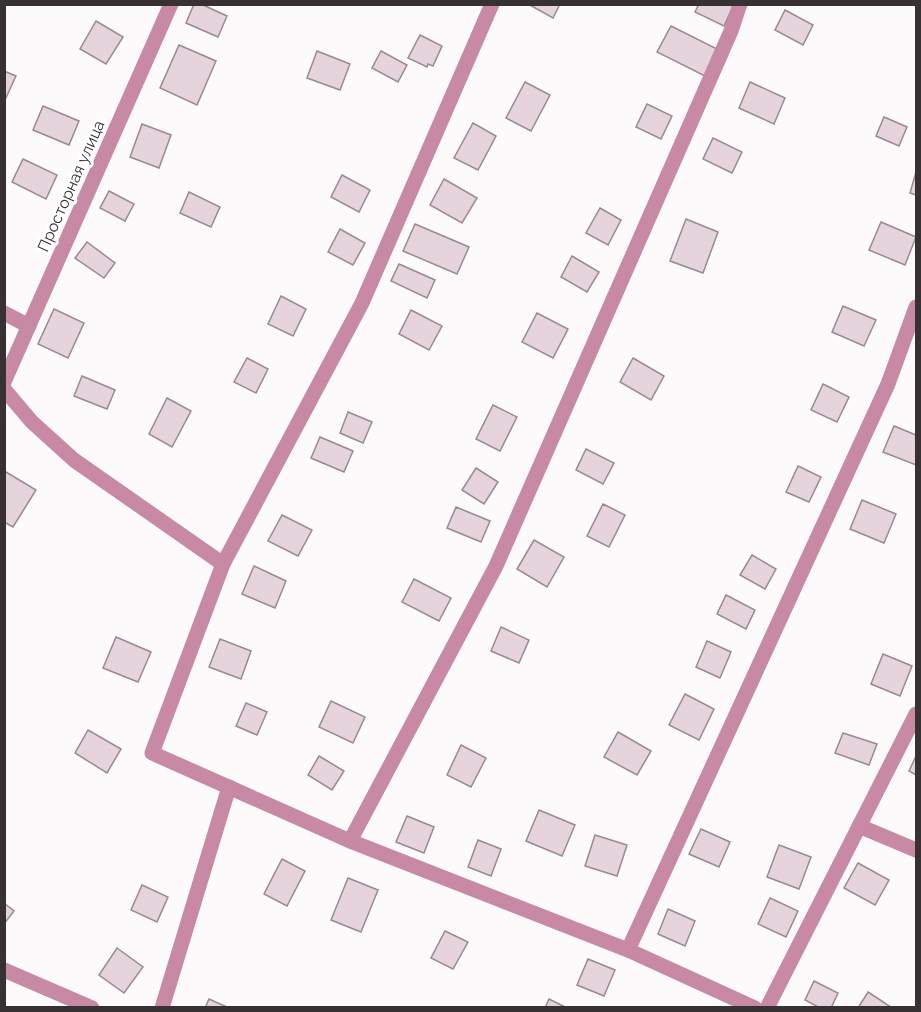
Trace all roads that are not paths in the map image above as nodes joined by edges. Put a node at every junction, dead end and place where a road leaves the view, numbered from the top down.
1 (171, 4) edge
2 (492, 4) edge
3 (740, 4) edge
4 (916, 308) edge
5 (4, 313) edge
6 (29, 326) junction
7 (4, 382) edge
8 (4, 389) edge
9 (223, 564) junction
10 (916, 714) edge
11 (229, 787) junction
12 (859, 826) junction
13 (350, 841) junction
14 (916, 850) edge
15 (628, 950) junction
16 (4, 970) edge
17 (92, 1008) edge
18 (162, 1008) edge
19 (755, 1008) edge
20 (766, 1008) edge

1 - 6 street, Просторная улица
2 - 9 street
3 - 13 street
4 - 15 street
5 - 6 street
6 - 7 street, Просторная улица
8 - 9 street
9 - 11 street
10 - 12 street
11 - 13 street
11 - 18 street
12 - 14 street
12 - 20 street
13 - 15 street
15 - 19 street
16 - 17 street

